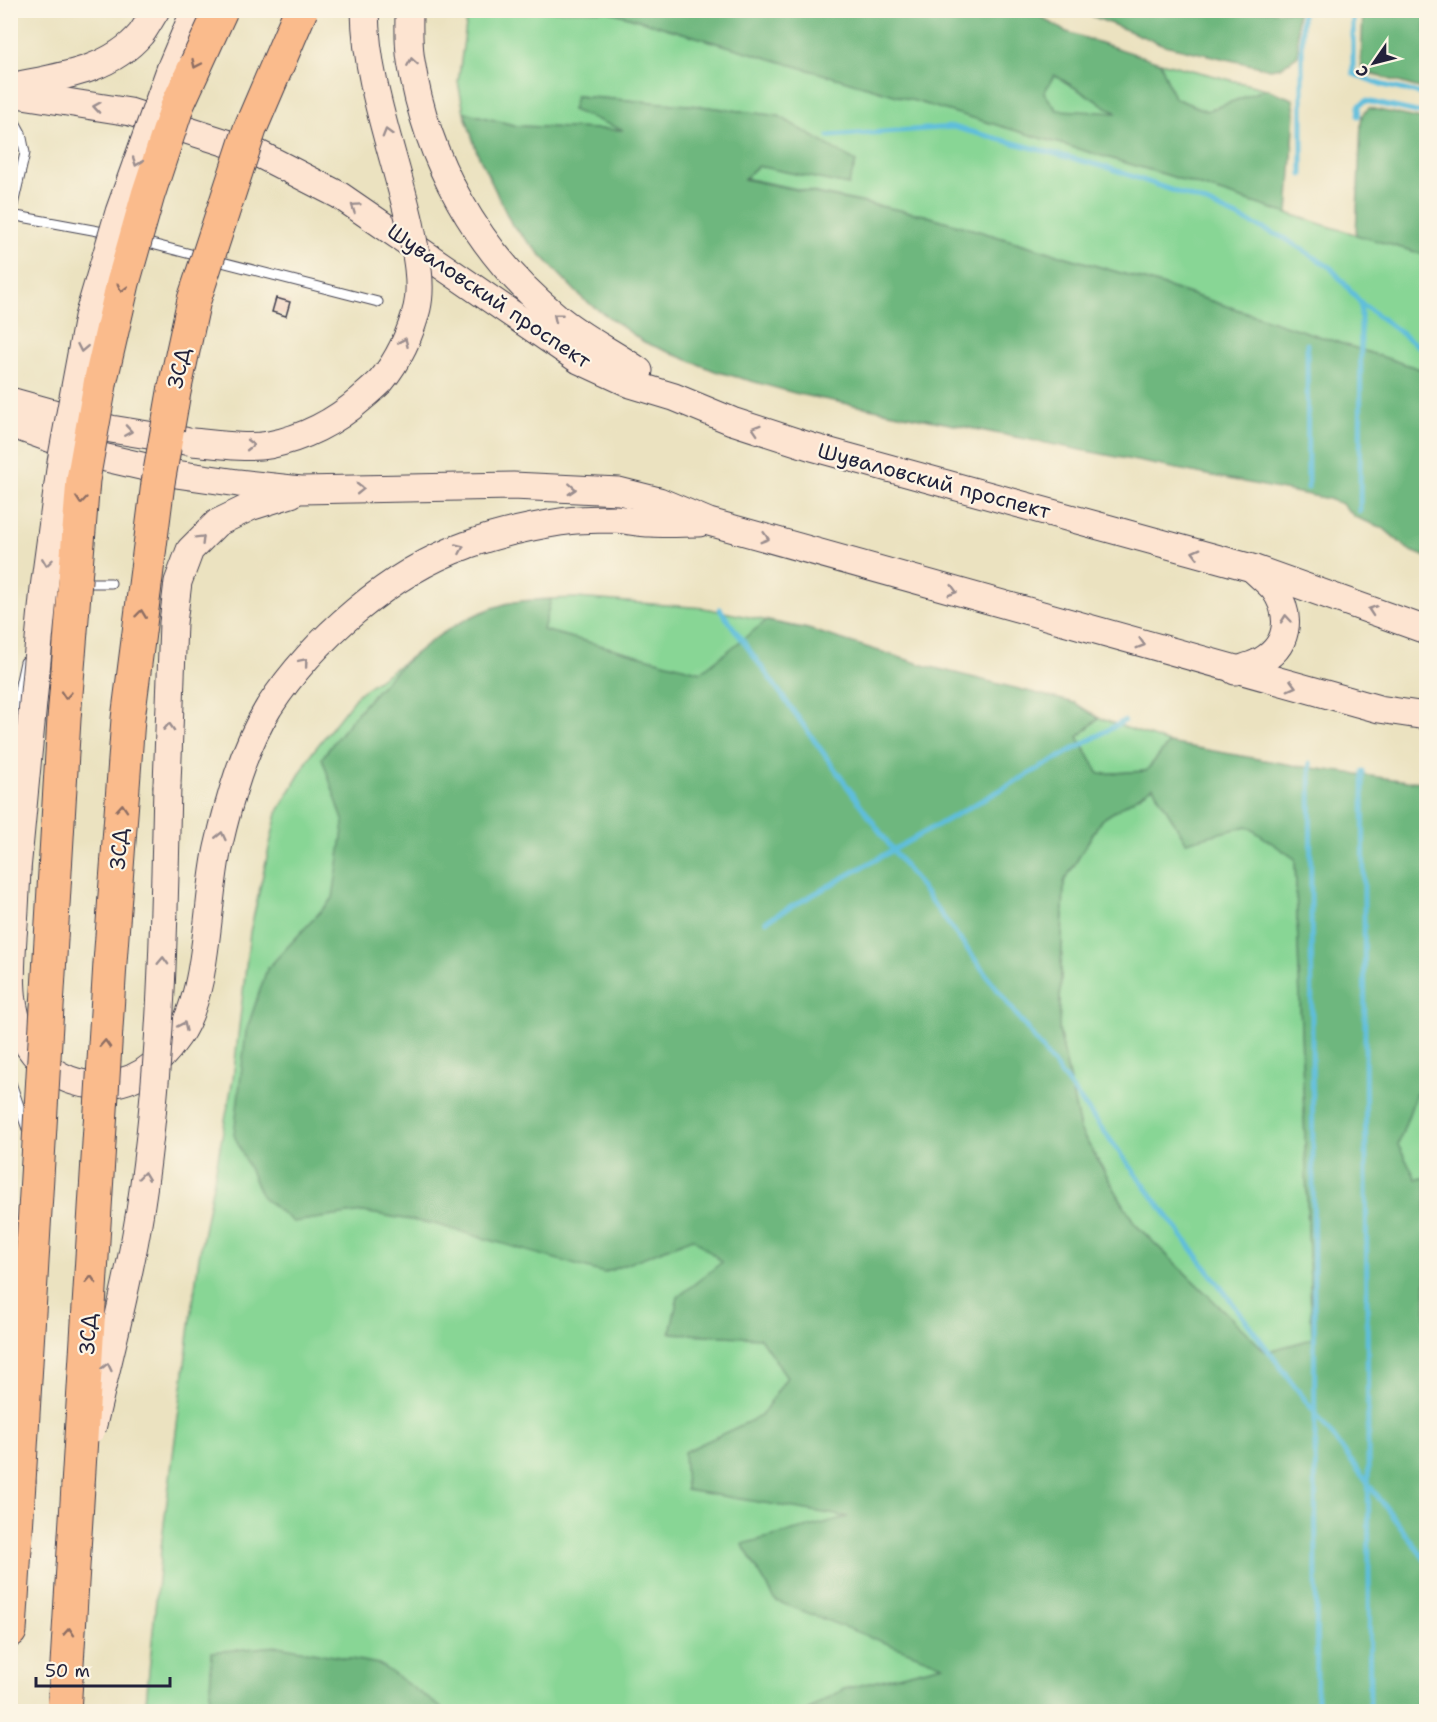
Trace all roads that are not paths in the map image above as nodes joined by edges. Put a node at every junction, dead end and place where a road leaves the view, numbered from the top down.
1 (156, 10) edge
2 (195, 10) edge
3 (221, 10) edge
4 (301, 10) edge
5 (365, 10) edge
6 (409, 10) edge
7 (10, 87) edge
8 (10, 93) edge
9 (10, 113) edge
10 (11, 216) edge
11 (378, 302) dead end
12 (674, 397) junction
13 (10, 401) edge
14 (10, 422) edge
15 (301, 490) junction
16 (709, 522) junction
17 (1252, 568) junction
18 (111, 583) dead end
19 (68, 595) dead end
20 (52, 610) dead end
21 (1426, 630) edge
22 (1235, 671) junction
23 (1426, 716) edge
24 (10, 758) edge
25 (10, 1080) edge
26 (28, 1132) dead end
27 (10, 1407) edge
28 (19, 1482) junction
29 (78, 1486) junction
30 (10, 1631) edge
31 (64, 1712) edge

1 - 7 main road
2 -> 16 main road, bridge
3 -> 28 highway, bridge
29 -> 4 highway, ЗСД, bridge
13 -> 5 main road, bridge
12 -> 6 main road
12 -> 8 main road, Шуваловский проспект
9 - 10 lane
10 - 11 lane
17 -> 12 main road, Шуваловский проспект
14 - 15 main road
15 -> 16 main road
29 -> 15 main road, bridge
16 -> 22 main road
21 -> 17 main road, Шуваловский проспект
22 -> 17 main road, Шуваловский проспект
18 - 19 lane
20 - 24 lane
22 -> 23 main road
25 - 26 lane
27 - 28 main road, bridge
28 - 30 highway
31 -> 29 highway, ЗСД

